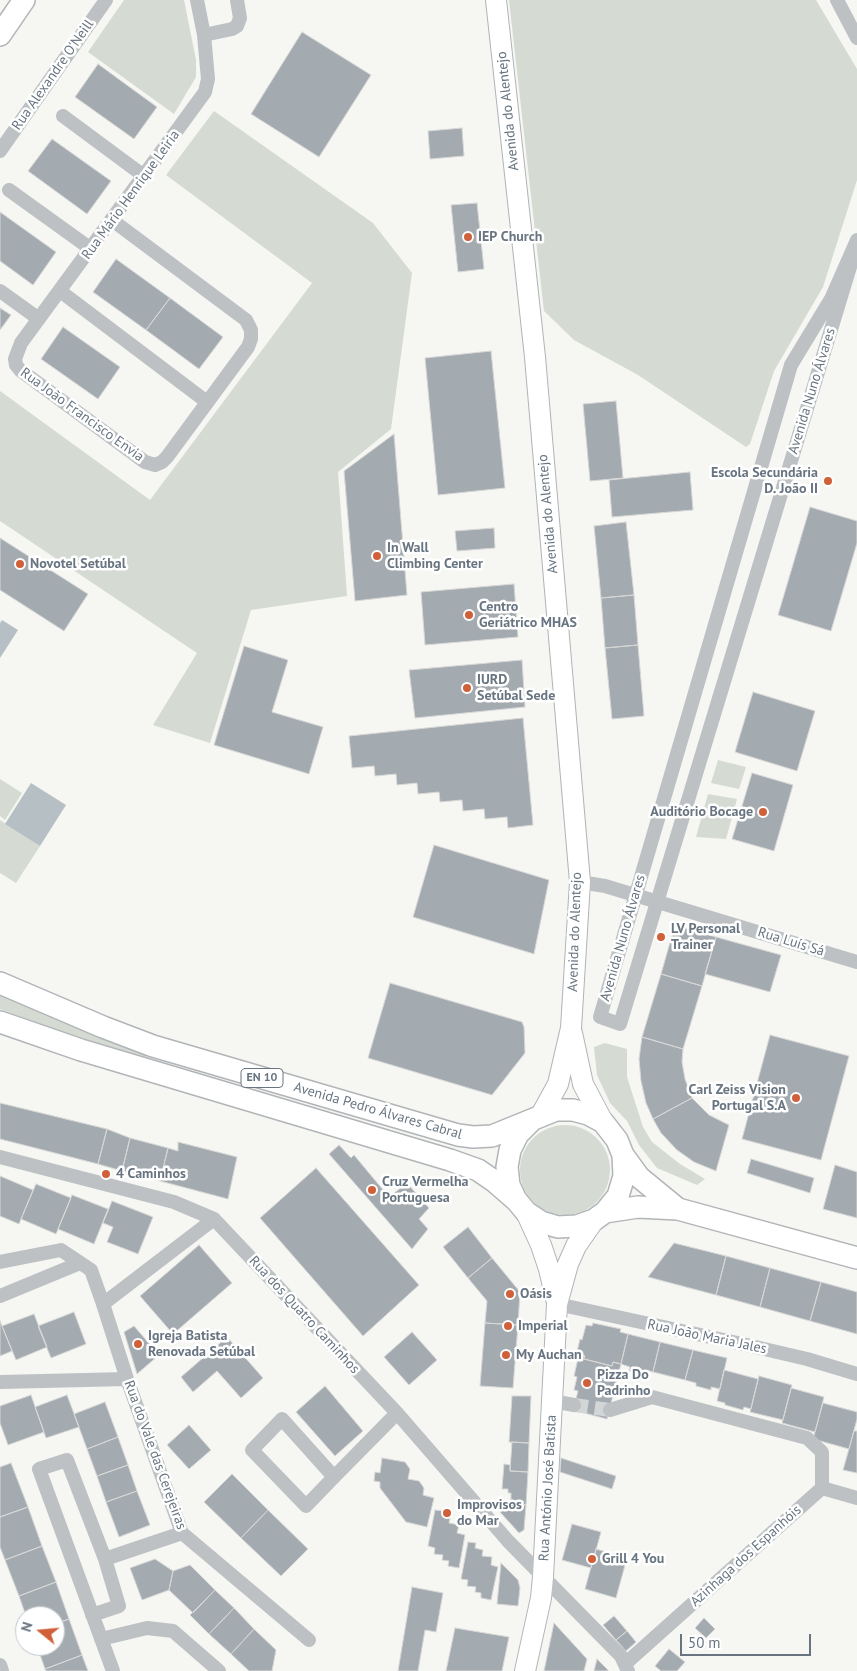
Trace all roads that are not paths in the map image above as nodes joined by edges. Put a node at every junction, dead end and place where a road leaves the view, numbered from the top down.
1 (24, 0) edge
2 (106, 0) edge
3 (197, 0) edge
4 (237, 0) edge
5 (496, 0) edge
6 (836, 0) edge
7 (0, 35) edge
8 (204, 35) junction
9 (857, 38) edge
10 (63, 116) dead end
11 (0, 151) edge
12 (144, 176) junction
13 (9, 190) dead end
14 (112, 220) junction
15 (857, 242) edge
16 (91, 249) junction
17 (0, 291) edge
18 (60, 291) junction
19 (39, 319) junction
20 (21, 343) joint
21 (791, 365) junction
22 (817, 377) junction
23 (207, 402) junction
24 (580, 882) junction
25 (636, 896) junction
26 (657, 902) junction
27 (857, 962) edge
28 (0, 983) edge
29 (0, 1022) edge
30 (571, 1028) junction
31 (535, 1118) junction
32 (603, 1122) junction
33 (623, 1155) junction
34 (0, 1157) edge
35 (521, 1206) junction
36 (678, 1209) junction
37 (599, 1216) junction
38 (214, 1219) junction
39 (857, 1258) edge
40 (0, 1262) edge
41 (80, 1263) junction
42 (0, 1296) edge
43 (103, 1304) junction
44 (556, 1304) junction
45 (857, 1374) edge
46 (127, 1379) junction
47 (0, 1382) edge
48 (552, 1401) junction
49 (574, 1405) tunnel mouth
50 (610, 1410) tunnel mouth
51 (397, 1413) junction
52 (334, 1477) junction
53 (822, 1488) junction
54 (857, 1498) edge
55 (182, 1533) junction
56 (105, 1559) junction
57 (543, 1577) junction
58 (92, 1616) junction
59 (101, 1639) junction
60 (309, 1640) dead end
61 (0, 1665) edge
62 (626, 1667) edge
63 (2, 1671) edge
64 (113, 1671) edge
65 (219, 1671) edge
66 (525, 1671) edge

1 - 7 main road
2 - 11 street, Rua Alexandre O'Neill
3 - 8 street, Rua Mário Henrique Leiria
4 - 8 street
5 - 24 main road, Avenida do Alentejo
6 - 9 street
8 - 12 street, Rua Mário Henrique Leiria
10 - 12 street
12 - 14 street, Rua Mário Henrique Leiria
13 - 16 street
14 - 16 street, Rua Mário Henrique Leiria
14 - 23 street, Rua João Francisco Envia
15 - 21 street, Avenida Nuno Álvares
15 - 22 street, Avenida Nuno Álvares
16 - 18 street, Rua Mário Henrique Leiria
17 - 19 street
18 - 19 street, Rua Mário Henrique Leiria
18 - 23 street
19 - 20 street, Rua Mário Henrique Leiria
20 - 23 street, Rua João Francisco Envia
21 - 22 street
21 - 25 street, Avenida Nuno Álvares
22 - 26 street, Avenida Nuno Álvares
24 - 25 street, Rua Luís Sá
24 - 30 main road, Avenida do Alentejo
25 - 26 street, Rua Luís Sá
25 - 26 street, Avenida Nuno Álvares
26 - 27 street, Rua Luís Sá
28 - 31 main road, Avenida Pedro Álvares Cabral / EN 10
29 - 35 main road, Avenida Pedro Álvares Cabral / EN 10
30 - 31 main road, Avenida do Alentejo
30 - 32 main road, Avenida do Alentejo
31 - 32 main road, Avenida Pedro Álvares Cabral
31 - 35 main road
32 - 33 main road, Avenida Pedro Álvares Cabral
33 - 36 main road, Avenida Pedro Álvares Cabral
33 - 37 main road, Avenida Pedro Álvares Cabral
34 - 38 street, Rua dos Quatro Caminhos
35 - 37 main road, Avenida Pedro Álvares Cabral
35 - 44 main road, Rua António José Batista
36 - 37 main road, Avenida Pedro Álvares Cabral
36 - 39 main road, Avenida Pedro Álvares Cabral
37 - 44 main road, Rua António José Batista
38 - 43 street
38 - 51 street, Rua dos Quatro Caminhos
40 - 41 street, Rua do Vale das Cerejeiras
41 - 42 street
41 - 43 street, Rua do Vale das Cerejeiras
43 - 46 street, Rua do Vale das Cerejeiras
44 - 45 street, Rua João Maria Jales
44 - 48 main road, Rua António José Batista
46 - 47 street
46 - 55 street, Rua do Vale das Cerejeiras
48 - 49 street
48 - 57 main road, Rua António José Batista
50 - 53 street
51 - 52 street
51 - 57 street, Rua dos Quatro Caminhos
52 - 52 street
53 - 54 street
53 - 62 street, Azinhaga dos Espanhóis
55 - 56 street
55 - 60 street, Rua do Vale das Cerejeiras
56 - 58 street
56 - 58 street
57 - 62 street, Rua dos Quatro Caminhos
57 - 66 main road, Rua António José Batista
58 - 59 street
59 - 64 street
59 - 65 street
61 - 63 street

